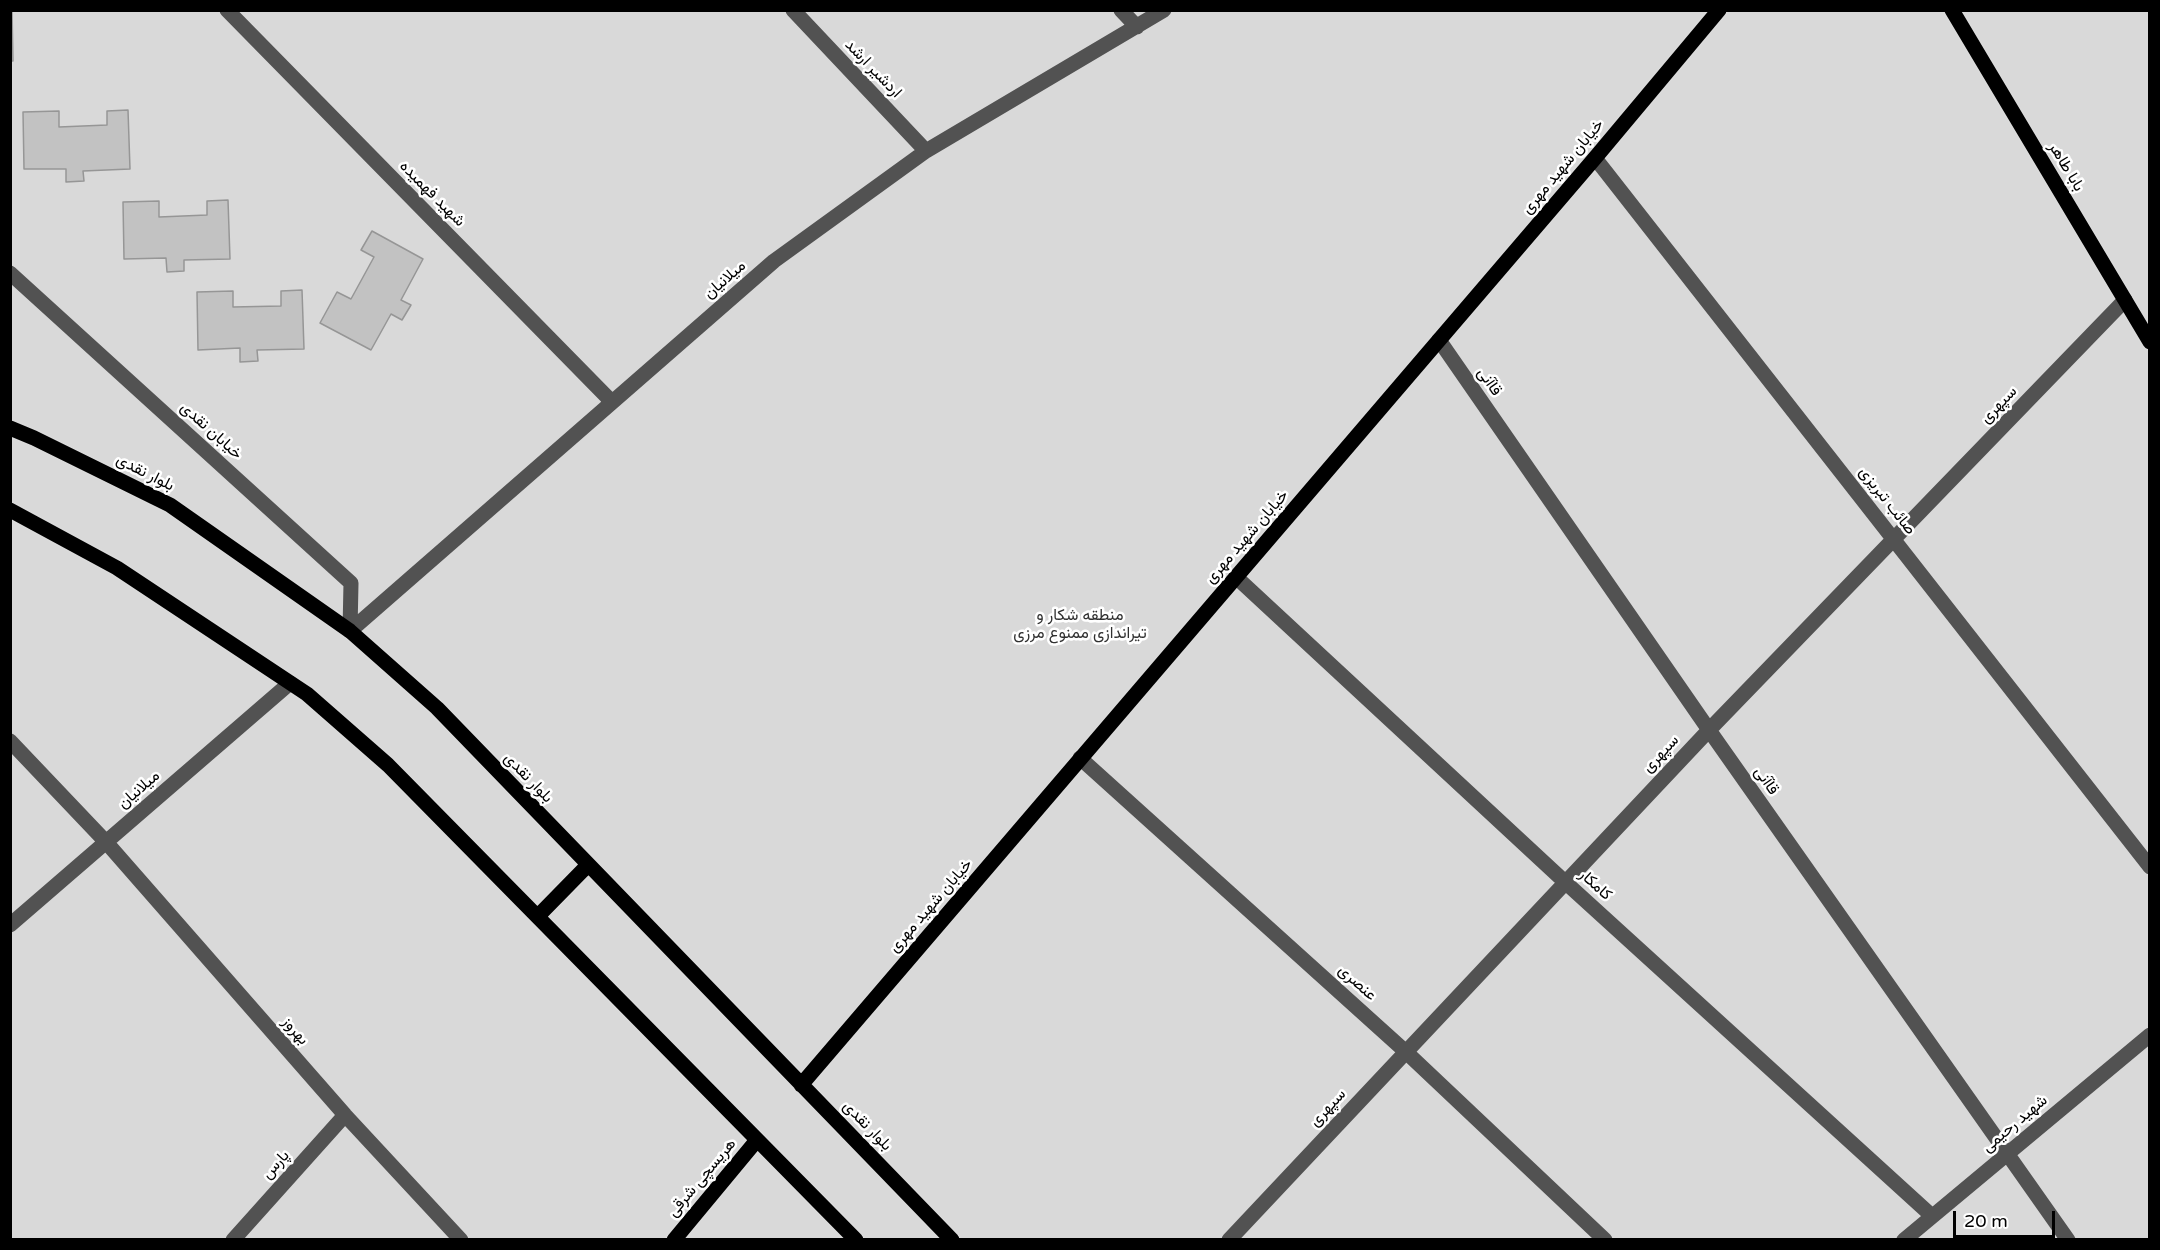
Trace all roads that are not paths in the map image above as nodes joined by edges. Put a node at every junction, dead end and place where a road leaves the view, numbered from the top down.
1 (227, 10) edge
2 (793, 10) edge
3 (1121, 10) edge
4 (1164, 10) edge
5 (1719, 10) edge
6 (1952, 10) edge
7 (1137, 27) junction
8 (927, 152) junction
9 (1595, 158) junction
10 (10, 273) edge
11 (2126, 300) junction
12 (1438, 340) junction
13 (2150, 342) edge
14 (612, 402) junction
15 (10, 428) edge
16 (10, 510) edge
17 (1893, 539) junction
18 (1236, 577) junction
19 (350, 631) junction
20 (290, 683) junction
21 (1708, 730) junction
22 (10, 741) edge
23 (1080, 758) junction
24 (106, 842) junction
25 (588, 865) junction
26 (2150, 867) edge
27 (1565, 882) junction
28 (538, 915) junction
29 (10, 925) edge
30 (2150, 1035) edge
31 (1406, 1052) junction
32 (801, 1085) junction
33 (345, 1115) junction
34 (757, 1140) junction
35 (2007, 1155) junction
36 (1932, 1216) junction
37 (233, 1239) edge
38 (461, 1239) edge
39 (674, 1239) edge
40 (856, 1239) edge
41 (952, 1239) edge
42 (1229, 1239) edge
43 (1605, 1239) edge
44 (1904, 1239) edge
45 (2068, 1239) edge

1 - 14 street, شهید فهمیده
2 - 8 street, اردشیر ارشد
3 - 7 street
4 - 7 street, میلانیان
5 - 9 main road, خیابان شهید مهری
6 - 11 main road, بابا طاهر
7 - 8 street, میلانیان
8 - 14 street, میلانیان
9 - 12 main road, خیابان شهید مهری
9 - 17 street, صائب تبریزی
10 - 19 street, خیابان نقدی
11 - 13 main road, بابا طاهر
11 - 17 street, سپهری
12 - 18 main road, خیابان شهید مهری
12 - 21 street, قاآنی
14 - 19 street, میلانیان
15 - 19 main road, بلوار نقدی
16 - 20 main road
17 - 21 street, سپهری
17 - 26 street, صائب تبریزی
18 - 23 main road, خیابان شهید مهری
18 - 27 street, کامکار
19 - 25 main road, بلوار نقدی
20 - 24 street, میلانیان
20 - 28 main road
21 - 27 street, سپهری
21 - 35 street, قاآنی
22 - 24 street, بهروز
23 - 31 street, عنصری
23 - 32 main road, خیابان شهید مهری
24 - 29 street, میلانیان
24 - 33 street, بهروز
25 - 28 main road
25 - 32 main road, بلوار نقدی
27 - 31 street, سپهری
27 - 36 street, کامکار
28 - 34 main road
30 - 35 street, شهید رحیمی
31 - 42 street, سپهری
31 - 43 street, عنصری
32 - 41 main road, بلوار نقدی
33 - 37 street, پارس
33 - 38 street, بهروز
34 - 39 main road, هریسچی شرقی
34 - 40 main road
35 - 36 street, شهید رحیمی
35 - 45 street, قاآنی
36 - 44 street, شهید رحیمی

